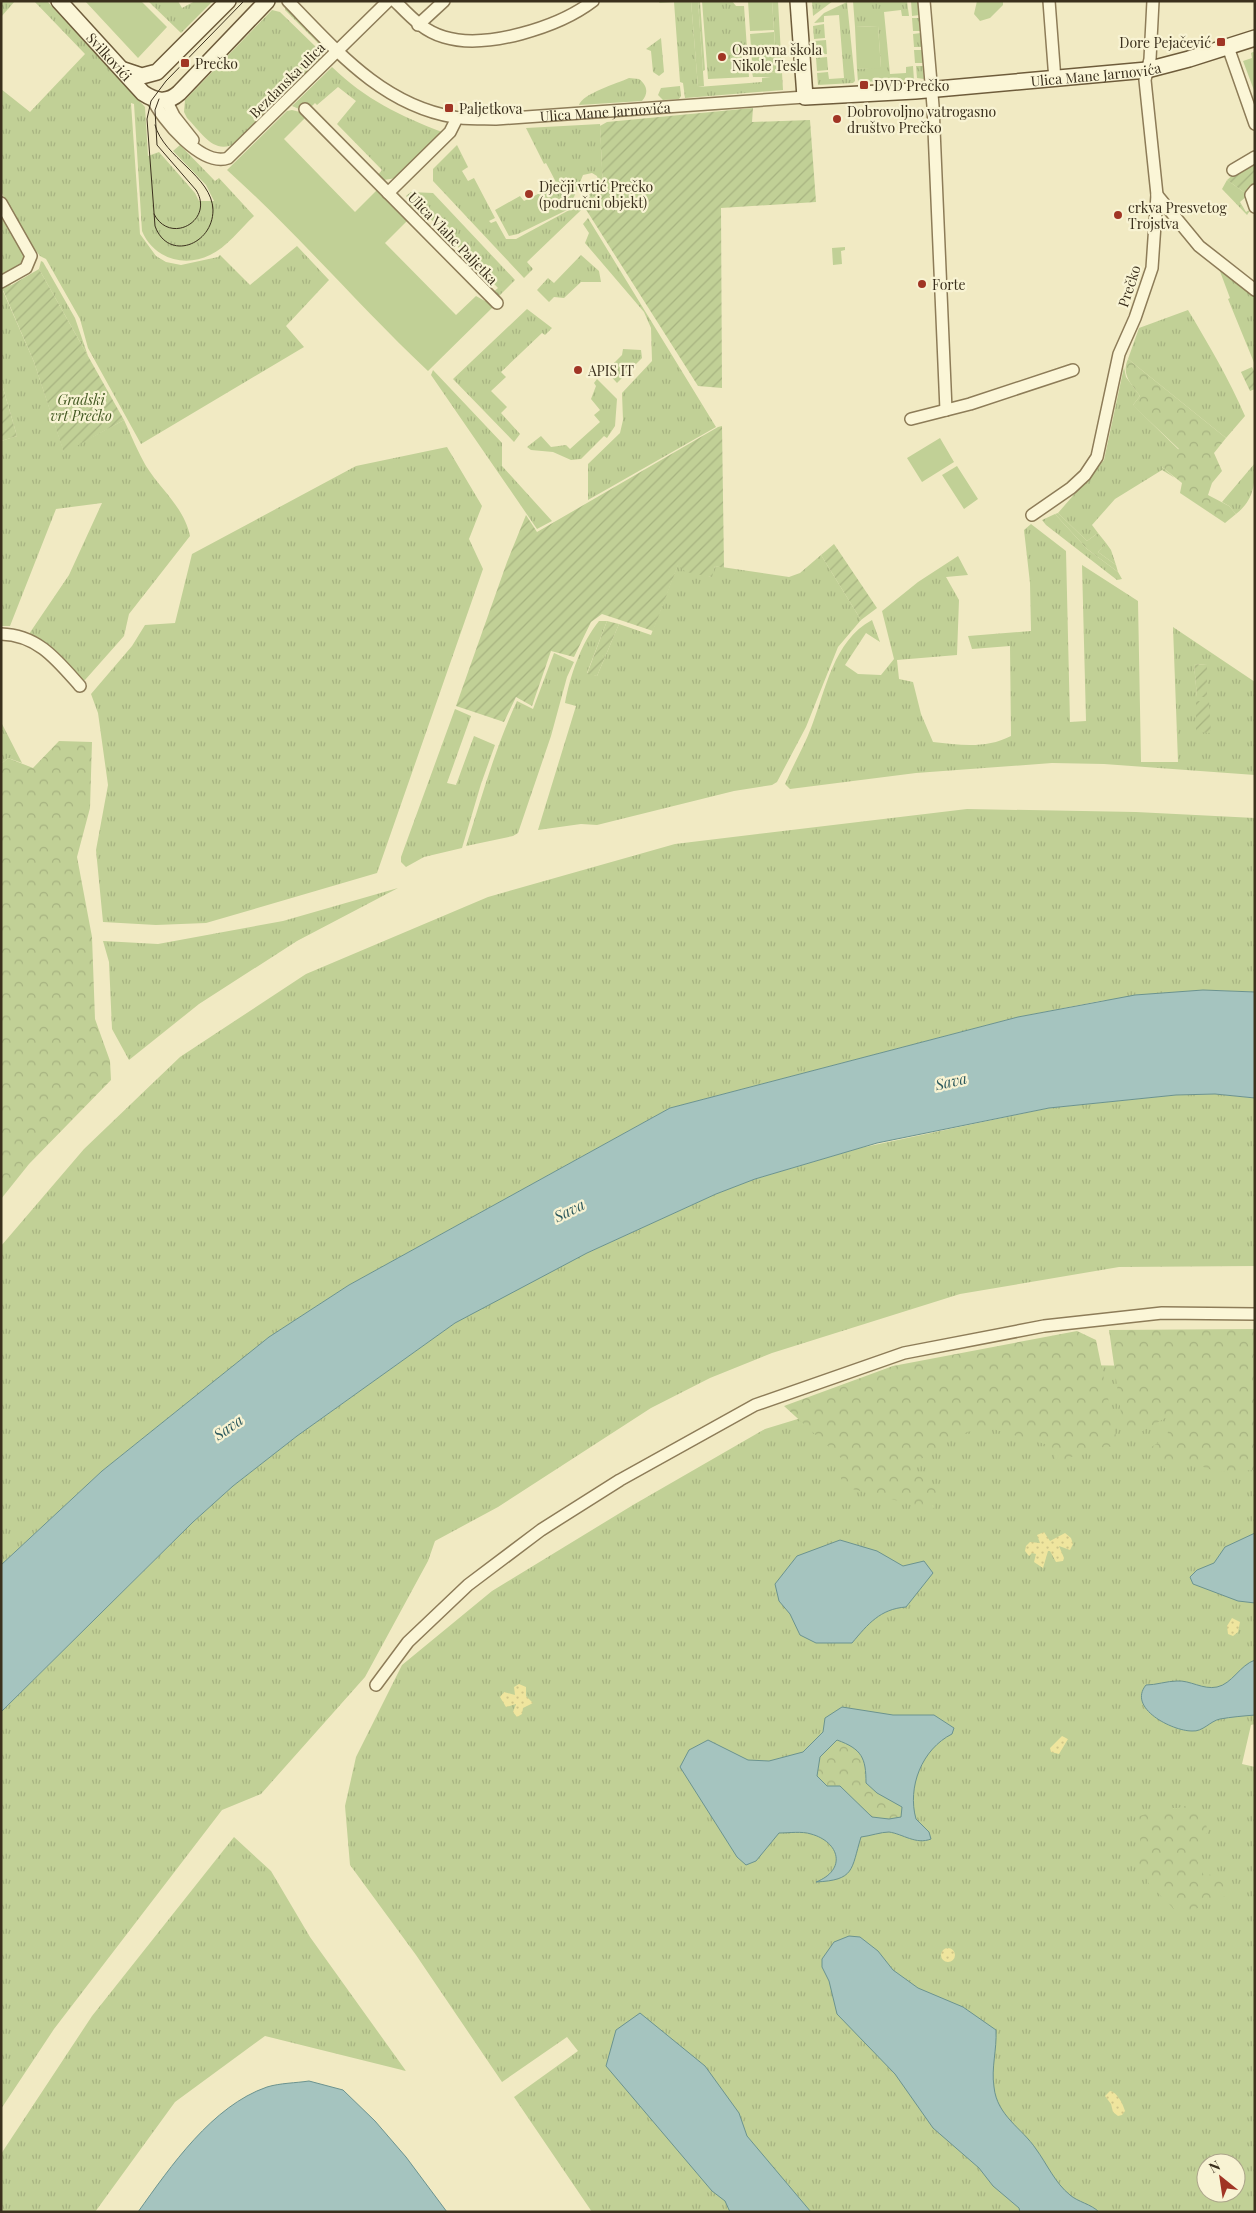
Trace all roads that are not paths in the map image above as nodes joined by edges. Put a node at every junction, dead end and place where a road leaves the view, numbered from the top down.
1 (59, 1) edge
2 (228, 1) edge
3 (267, 1) edge
4 (288, 1) edge
5 (388, 1) edge
6 (395, 1) edge
7 (444, 1) edge
8 (593, 1) edge
9 (798, 1) edge
10 (924, 1) edge
11 (1049, 1) edge
12 (1153, 1) edge
13 (418, 25) junction
14 (1255, 38) edge
15 (1228, 47) junction
16 (337, 51) junction
17 (116, 65) junction
18 (162, 68) junction
19 (1147, 70) junction
20 (1055, 80) junction
21 (931, 89) junction
22 (805, 98) junction
23 (159, 99) junction
24 (306, 109) dead end
25 (456, 118) junction
26 (1255, 124) edge
27 (1255, 157) edge
28 (1233, 170) dead end
29 (1255, 190) edge
30 (388, 193) junction
31 (1157, 195) junction
32 (1, 202) edge
33 (1255, 207) edge
34 (1, 282) edge
35 (1255, 290) edge
36 (497, 304) dead end
37 (1073, 370) dead end
38 (946, 410) junction
39 (911, 419) dead end
40 (1032, 515) dead end
41 (1, 634) edge
42 (80, 686) dead end
43 (1255, 1314) edge
44 (376, 1685) dead end

1 - 17 street, Svilkovići
2 - 18 street
3 - 23 street
4 - 16 street, Ulica Mane Jarnovića
5 - 16 street, Bezdanska ulica
6 - 13 street
7 - 13 street
8 - 13 street
9 - 22 street
10 - 21 street
11 - 20 street
12 - 19 street, Prečko
14 - 15 street, Ulica Mane Jarnovića
15 - 19 street, Ulica Mane Jarnovića
15 - 26 street
16 - 23 street, Bezdanska ulica
16 - 25 street, Ulica Mane Jarnovića
17 - 18 street
17 - 23 street, Svilkovići
18 - 23 street
19 - 20 street, Ulica Mane Jarnovića
19 - 31 street, Prečko
20 - 21 street, Ulica Mane Jarnovića
21 - 22 street, Ulica Mane Jarnovića
21 - 38 street
22 - 25 street, Ulica Mane Jarnovića
24 - 30 street, Ulica Vlahe Paljetka
25 - 30 street, Ulica Vlahe Paljetka
27 - 28 street
29 - 33 street
30 - 36 street, Ulica Vlahe Paljetka
31 - 35 street
31 - 40 street, Prečko
32 - 34 street
37 - 38 street
38 - 39 street
41 - 42 street
43 - 44 street

